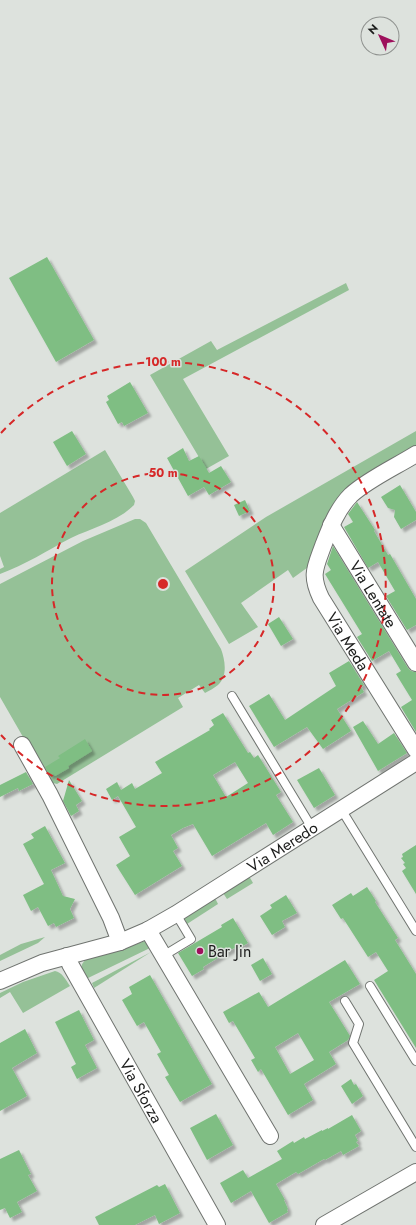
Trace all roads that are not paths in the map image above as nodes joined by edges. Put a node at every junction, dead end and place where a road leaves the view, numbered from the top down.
1 (416, 454) edge
2 (331, 525) junction
3 (416, 664) edge
4 (232, 696) dead end
5 (22, 745) dead end
6 (416, 750) edge
7 (416, 762) edge
8 (341, 809) junction
9 (312, 828) junction
10 (176, 914) junction
11 (148, 930) junction
12 (416, 930) edge
13 (120, 942) junction
14 (67, 956) junction
15 (163, 956) junction
16 (0, 981) edge
17 (370, 986) dead end
18 (345, 1001) dead end
19 (416, 1061) edge
20 (270, 1136) dead end
21 (416, 1147) edge
22 (416, 1172) edge
23 (329, 1224) edge
24 (217, 1225) edge

1 - 2 street, Via Meda
2 - 3 street, Via Lentate
2 - 6 street, Via Meda
4 - 9 lane
5 - 13 street
7 - 8 street, Via Meredo
8 - 9 street, Via Meredo
8 - 12 lane
9 - 10 street, Via Meredo
10 - 11 street, Via Meredo
10 - 15 lane
11 - 13 street, Via Meredo
11 - 15 street
13 - 14 street, Via Meredo
14 - 16 street, Via Meredo
14 - 24 street, Via Sforza
15 - 20 street
17 - 19 lane
18 - 21 lane
22 - 23 street

